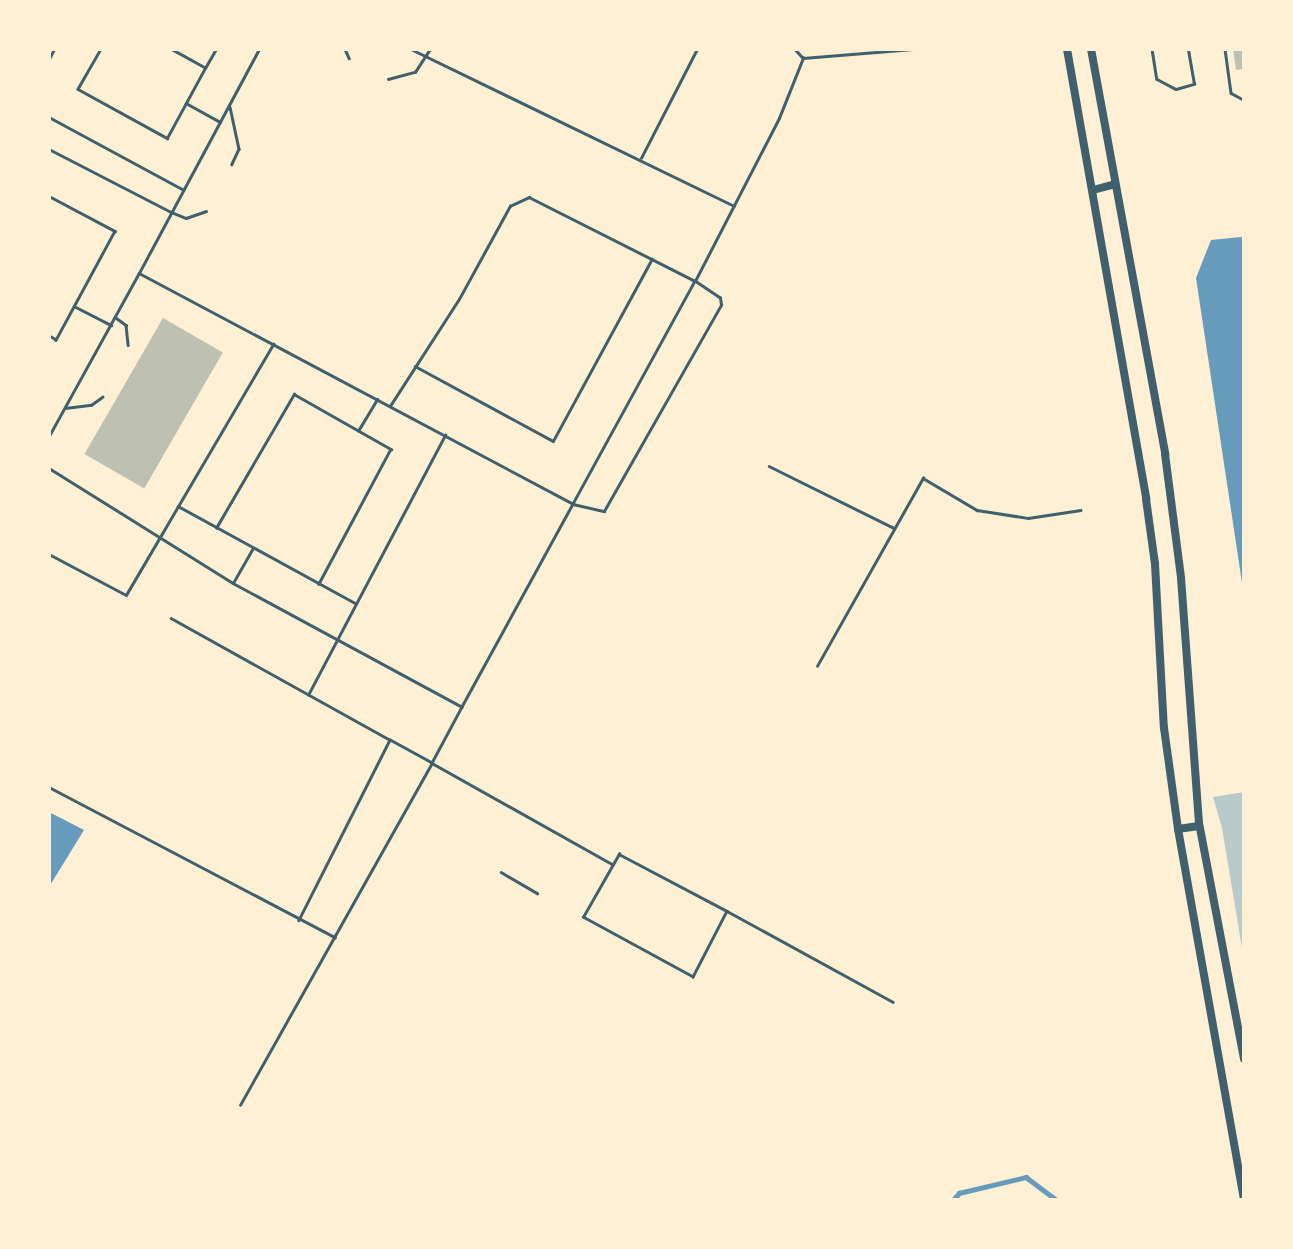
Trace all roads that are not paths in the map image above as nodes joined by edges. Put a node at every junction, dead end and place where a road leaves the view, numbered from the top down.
1 (54, 49) edge
2 (101, 49) edge
3 (172, 49) edge
4 (216, 49) edge
5 (259, 49) edge
6 (345, 49) edge
7 (411, 49) edge
8 (430, 49) edge
9 (697, 49) edge
10 (795, 49) edge
11 (913, 49) edge
12 (1067, 49) edge
13 (1091, 49) edge
14 (1152, 49) edge
15 (1188, 49) edge
16 (1225, 49) edge
17 (426, 56) junction
18 (349, 58) dead end
19 (803, 58) junction
20 (49, 59) edge
21 (205, 68) junction
22 (388, 79) dead end
23 (1244, 100) edge
24 (186, 103) junction
25 (229, 105) junction
26 (49, 117) edge
27 (220, 122) junction
28 (49, 149) edge
29 (641, 159) junction
30 (232, 164) dead end
31 (1115, 184) junction
32 (184, 190) junction
33 (1093, 190) junction
34 (49, 196) edge
35 (734, 206) junction
36 (206, 211) dead end
37 (171, 212) junction
38 (652, 259) junction
39 (139, 273) junction
40 (695, 281) junction
41 (74, 306) junction
42 (115, 317) junction
43 (111, 325) junction
44 (49, 337) edge
45 (273, 344) junction
46 (128, 345) dead end
47 (415, 366) junction
48 (102, 397) dead end
49 (377, 399) junction
50 (390, 406) junction
51 (65, 408) junction
52 (358, 431) junction
53 (445, 435) junction
54 (49, 436) edge
55 (769, 466) dead end
56 (49, 468) edge
57 (573, 504) junction
58 (177, 506) junction
59 (1080, 510) dead end
60 (216, 528) junction
61 (894, 528) junction
62 (159, 536) junction
63 (253, 548) junction
64 (49, 554) edge
65 (233, 583) junction
66 (319, 584) junction
67 (355, 603) junction
68 (171, 618) dead end
69 (336, 639) junction
70 (817, 666) dead end
71 (309, 695) junction
72 (462, 707) junction
73 (390, 740) junction
74 (432, 763) junction
75 (49, 787) edge
76 (1199, 826) junction
77 (1178, 829) junction
78 (612, 864) junction
79 (500, 872) dead end
80 (537, 893) dead end
81 (727, 911) junction
82 (299, 920) junction
83 (335, 937) junction
84 (893, 1002) dead end
85 (1244, 1003) edge
86 (1234, 1005) junction
87 (1244, 1059) edge
88 (240, 1105) dead end
89 (1244, 1199) edge

1 - 20 lane
2 - 24 lane
3 - 21 lane
4 - 21 lane
5 - 25 lane
6 - 18 lane
7 - 17 lane
8 - 17 lane
9 - 29 lane
10 - 19 lane
11 - 19 lane
12 - 33 street
13 - 31 street
14 - 15 lane
16 - 23 lane
17 - 22 lane
17 - 29 lane
19 - 35 lane
21 - 24 lane
24 - 27 lane
25 - 27 lane
25 - 30 lane
26 - 32 lane
27 - 32 lane
28 - 37 lane
29 - 35 lane
31 - 33 street
31 - 76 street
32 - 37 lane
33 - 77 street
34 - 41 lane
35 - 40 lane
36 - 37 lane
37 - 39 lane
38 - 40 lane
38 - 47 lane
38 - 47 lane
39 - 42 lane
39 - 45 lane
40 - 57 lane
40 - 57 lane
41 - 43 lane
41 - 44 lane
42 - 43 lane
42 - 46 lane
43 - 51 lane
45 - 49 lane
45 - 58 lane
47 - 50 lane
48 - 51 lane
49 - 50 lane
49 - 52 lane
50 - 53 lane
51 - 54 lane
52 - 60 lane
52 - 66 lane
53 - 57 lane
53 - 67 lane
55 - 61 lane
56 - 62 lane
57 - 72 lane
58 - 60 lane
58 - 62 lane
59 - 61 lane
60 - 63 lane
61 - 70 lane
62 - 64 lane
62 - 65 lane
63 - 65 lane
63 - 66 lane
65 - 69 lane
66 - 67 lane
67 - 69 lane
68 - 71 lane
69 - 71 lane
69 - 72 lane
71 - 73 lane
72 - 74 lane
73 - 74 lane
73 - 82 lane
74 - 78 lane
74 - 83 lane
75 - 82 lane
76 - 77 street
76 - 86 street
77 - 89 street
78 - 81 lane
78 - 81 lane
79 - 80 lane
81 - 84 lane
82 - 83 lane
83 - 88 lane
85 - 86 lane
86 - 87 street

